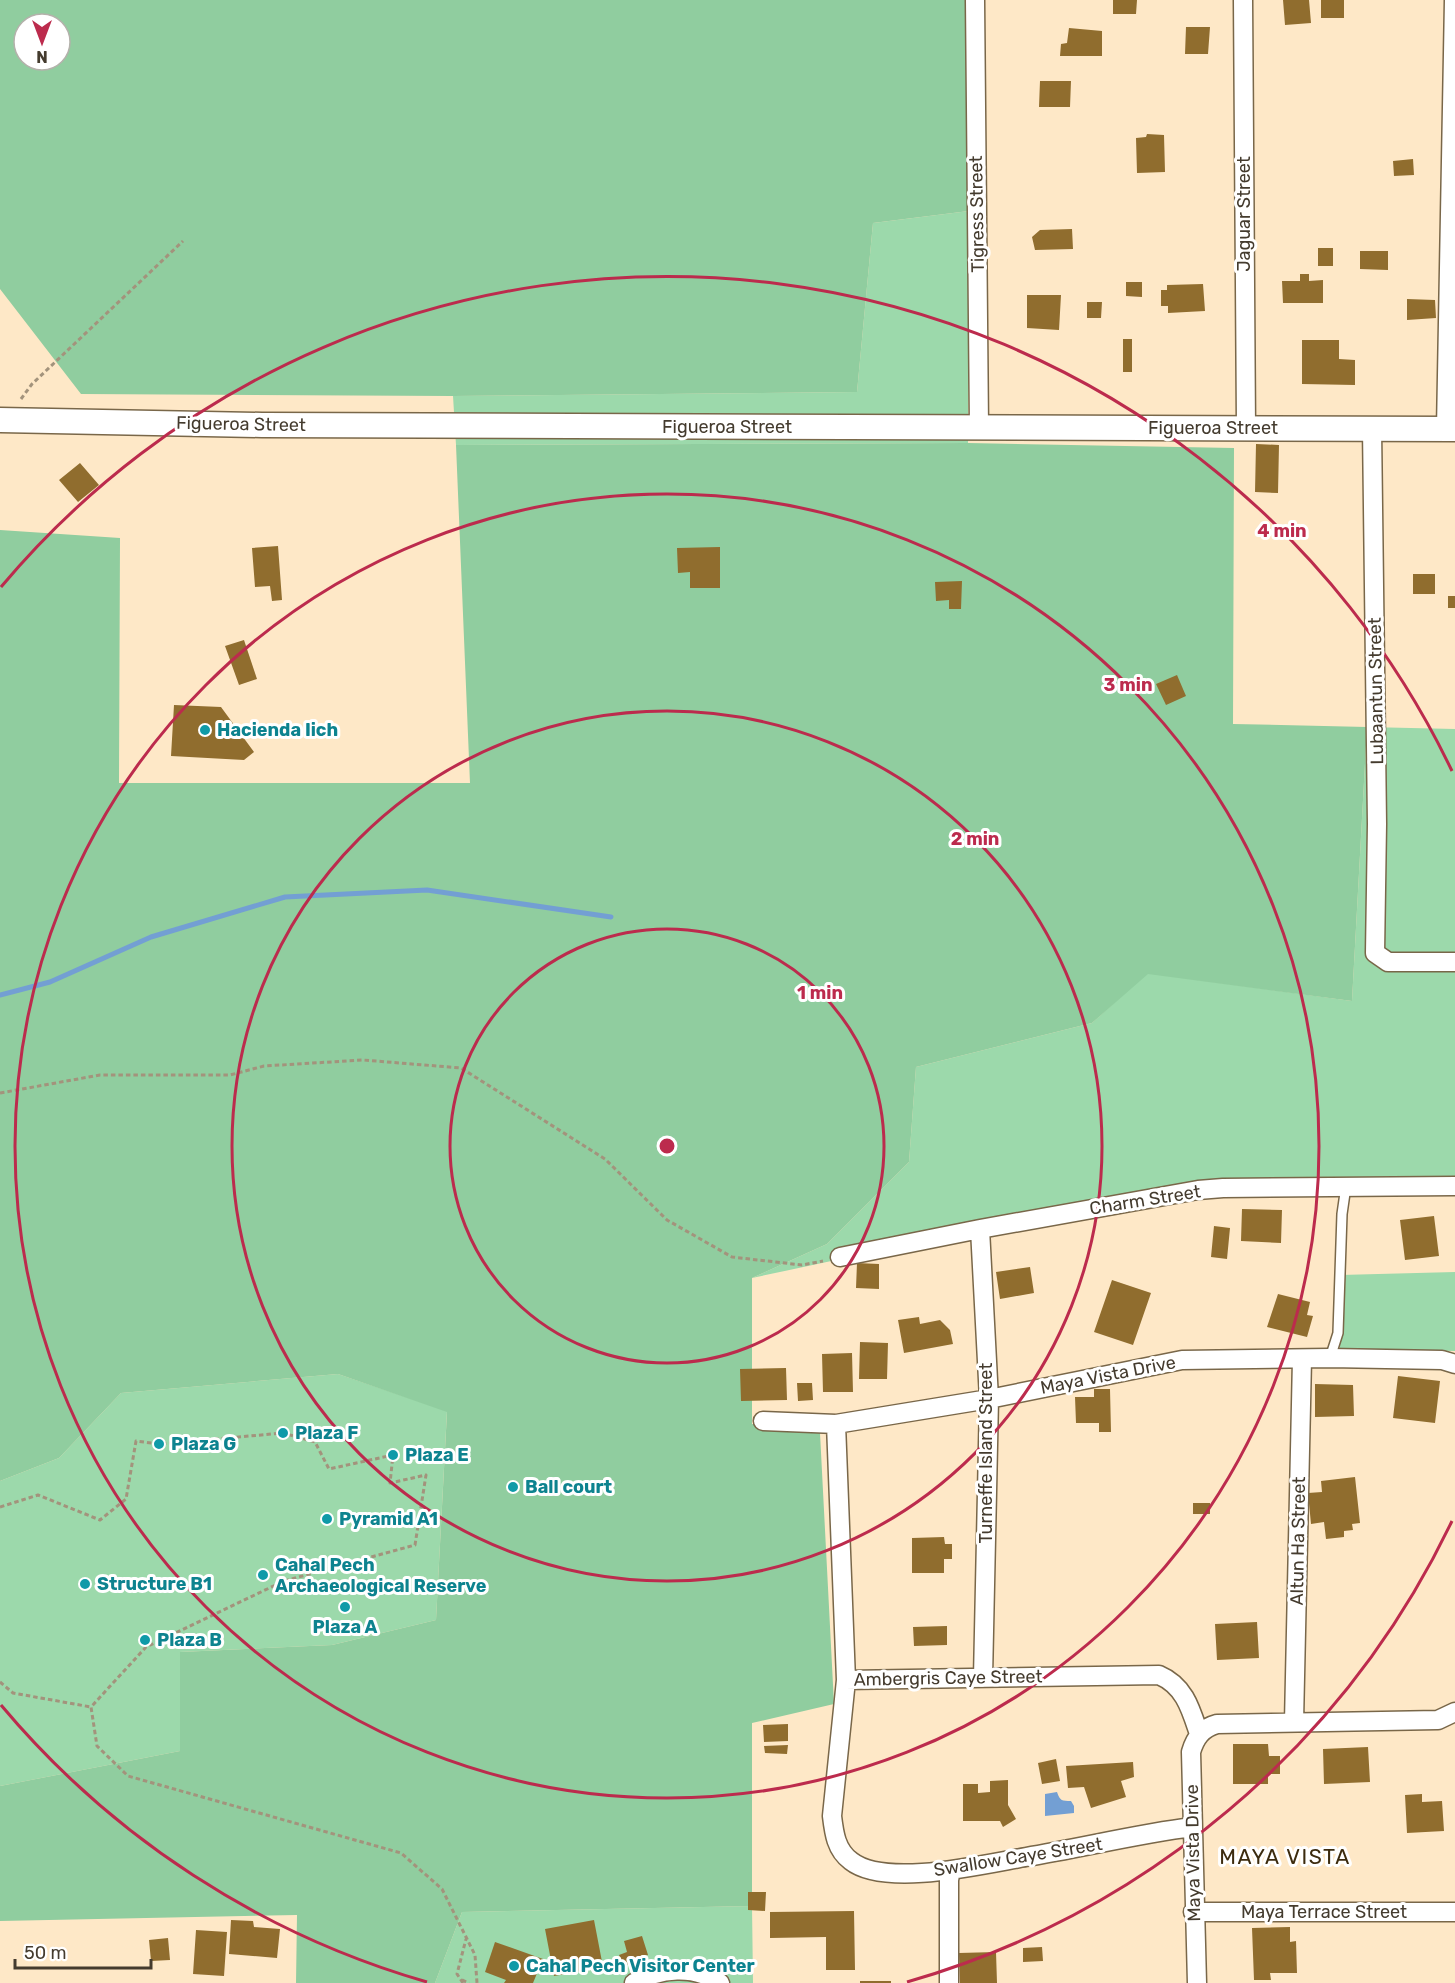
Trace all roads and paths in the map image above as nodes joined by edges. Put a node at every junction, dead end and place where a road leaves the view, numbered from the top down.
1 (975, 0) edge
2 (1243, 0) edge
3 (1454, 0) edge
4 (183, 241) dead end
5 (3, 420) edge
6 (1245, 427) junction
7 (979, 428) junction
8 (1372, 428) junction
9 (1450, 429) edge
10 (1455, 962) edge
11 (0, 1093) edge
12 (1346, 1186) junction
13 (1455, 1186) edge
14 (980, 1228) junction
15 (840, 1257) joint
16 (1330, 1358) junction
17 (1302, 1359) junction
18 (1455, 1364) edge
19 (989, 1399) junction
20 (763, 1421) dead end
21 (836, 1424) junction
22 (0, 1507) edge
23 (983, 1678) junction
24 (846, 1680) junction
25 (0, 1682) edge
26 (91, 1707) junction
27 (1455, 1712) edge
28 (1294, 1722) junction
29 (1199, 1734) junction
30 (1192, 1827) junction
31 (951, 1870) junction
32 (1193, 1912) junction
33 (1455, 1912) edge
34 (466, 1937) junction
35 (463, 1982) edge
36 (469, 1983) edge
37 (477, 1983) edge
38 (634, 1983) edge
39 (720, 1983) edge
40 (949, 1983) edge
41 (1197, 1983) edge

1 - 7 street, Tigress Street
2 - 6 street, Jaguar Street
3 - 9 street
4 - 5 path
5 - 7 street, Figueroa Street
6 - 7 street, Figueroa Street
6 - 8 street, Figueroa Street
8 - 9 street, Figueroa Street
8 - 10 street, Lubaantun Street
11 - 15 path
12 - 13 street, Charm Street
12 - 14 street, Charm Street
12 - 16 lane
14 - 15 street, Charm Street
14 - 19 street, Turneffe Island Street
16 - 17 street, Maya Vista Drive
16 - 18 street, Maya Vista Drive
17 - 19 street, Maya Vista Drive
17 - 28 street, Altun Ha Street
19 - 21 street, Maya Vista Drive
19 - 23 street, Turneffe Island Street
20 - 21 street, Maya Vista Drive
21 - 24 street, Ambergris Caye Street
22 - 26 path
23 - 24 street, Ambergris Caye Street
23 - 29 street, Ambergris Caye Street
24 - 31 street, Swallow Caye Street
25 - 26 path
26 - 34 path
27 - 28 street
28 - 29 street
29 - 30 street, Maya Vista Drive
30 - 31 street, Swallow Caye Street
30 - 32 street, Maya Vista Drive
31 - 40 street
32 - 33 street, Maya Terrace Street
32 - 41 street, Maya Vista Drive
34 - 35 path
34 - 37 path
35 - 36 path
38 - 39 street

